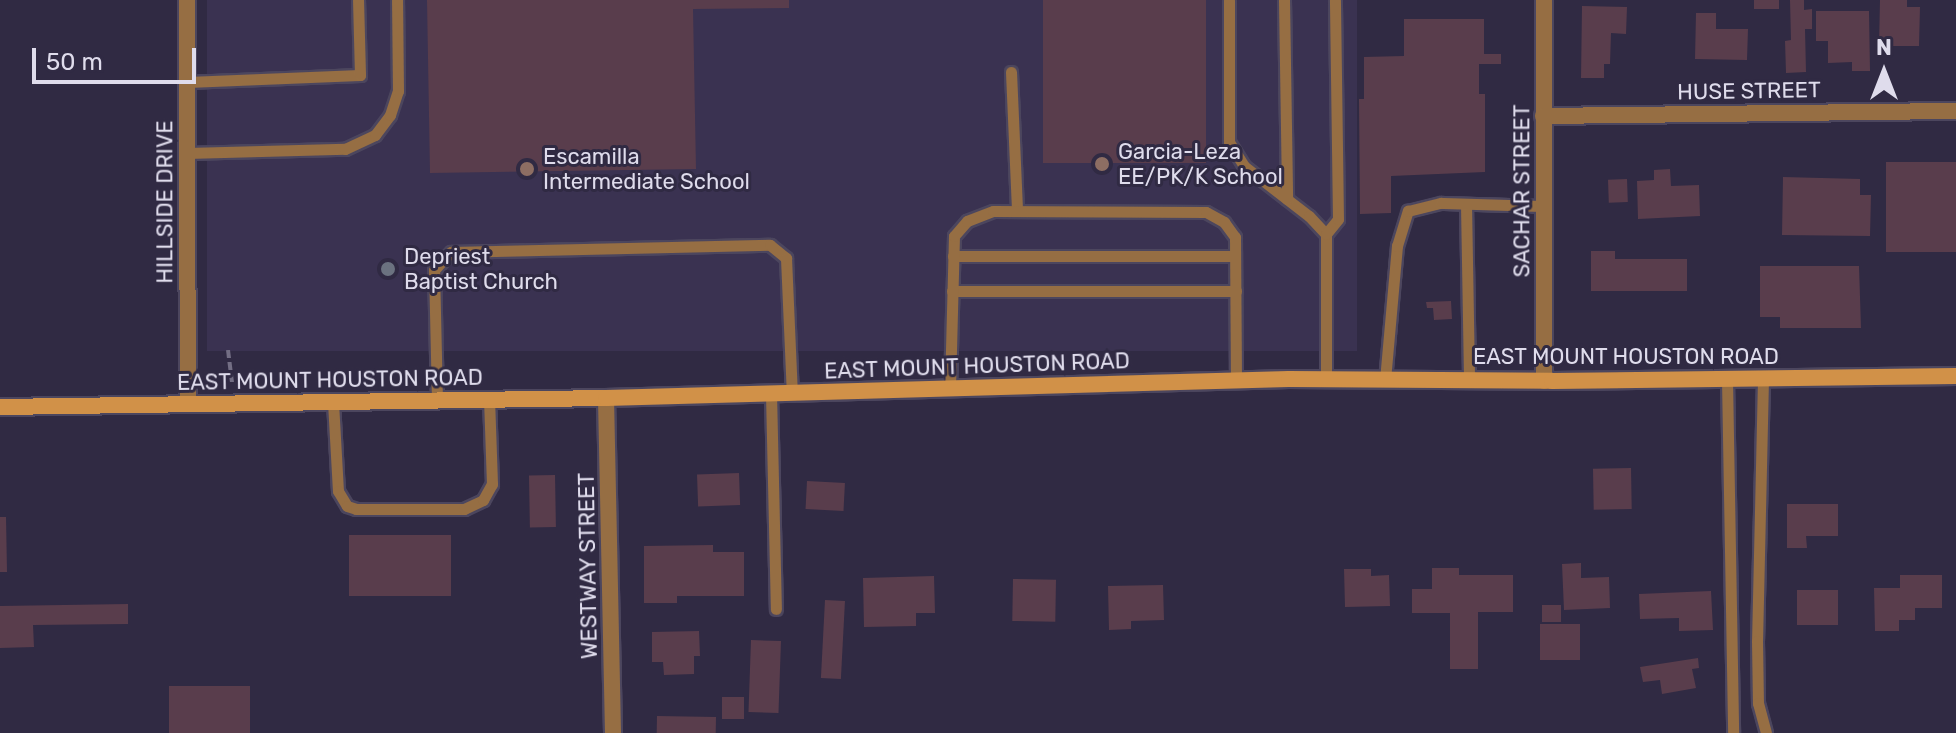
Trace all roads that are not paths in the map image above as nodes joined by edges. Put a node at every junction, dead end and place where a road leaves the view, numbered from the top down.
1 (187, 0) edge
2 (358, 0) edge
3 (397, 0) edge
4 (1229, 0) edge
5 (1284, 0) edge
6 (1335, 0) edge
7 (1544, 0) edge
8 (1011, 72) dead end
9 (187, 82) junction
10 (1956, 111) edge
11 (1543, 116) junction
12 (187, 153) junction
13 (1287, 199) junction
14 (1466, 204) junction
15 (1544, 206) junction
16 (1017, 211) junction
17 (1326, 234) junction
18 (953, 256) junction
19 (1235, 256) junction
20 (952, 291) junction
21 (1236, 291) junction
22 (1956, 376) edge
23 (1326, 379) junction
24 (1727, 379) junction
25 (1763, 379) junction
26 (1236, 380) junction
27 (1385, 380) junction
28 (1469, 380) junction
29 (1544, 381) junction
30 (950, 388) junction
31 (771, 393) junction
32 (792, 393) junction
33 (606, 398) junction
34 (437, 400) junction
35 (489, 400) junction
36 (333, 402) junction
37 (188, 404) junction
38 (0, 407) edge
39 (776, 609) dead end
40 (613, 733) edge
41 (1733, 733) edge
42 (1766, 733) edge

1 - 9 street, HILLSIDE DRIVE
2 - 9 lane
3 - 12 lane
4 - 13 lane
5 - 13 lane
6 - 17 lane
7 - 11 street, SACHAR STREET
8 - 16 lane
9 - 12 street, HILLSIDE DRIVE
10 - 11 street, HUSE STREET
11 - 15 street, SACHAR STREET
12 - 37 street, HILLSIDE DRIVE
13 - 17 lane
14 - 15 lane
14 - 27 lane
14 - 28 lane
15 - 29 street, SACHAR STREET
16 - 18 lane
16 - 19 lane
17 - 23 lane
18 - 19 lane
18 - 20 lane
19 - 21 lane
20 - 21 lane
20 - 30 lane
21 - 26 lane
22 - 25 main road, EAST MOUNT HOUSTON ROAD
23 - 26 main road, EAST MOUNT HOUSTON ROAD
23 - 27 main road, EAST MOUNT HOUSTON ROAD
24 - 25 main road, EAST MOUNT HOUSTON ROAD
24 - 29 main road, EAST MOUNT HOUSTON ROAD
24 - 41 lane
25 - 42 lane
26 - 30 main road, EAST MOUNT HOUSTON ROAD
27 - 28 main road, EAST MOUNT HOUSTON ROAD
28 - 29 main road, EAST MOUNT HOUSTON ROAD
30 - 32 main road, EAST MOUNT HOUSTON ROAD
31 - 32 main road, EAST MOUNT HOUSTON ROAD
31 - 33 main road, EAST MOUNT HOUSTON ROAD
31 - 39 lane
32 - 34 lane
33 - 35 main road, EAST MOUNT HOUSTON ROAD
33 - 40 street, WESTWAY STREET
34 - 35 main road, EAST MOUNT HOUSTON ROAD
34 - 36 main road, EAST MOUNT HOUSTON ROAD
35 - 36 lane
36 - 37 main road, EAST MOUNT HOUSTON ROAD
37 - 38 main road, EAST MOUNT HOUSTON ROAD

